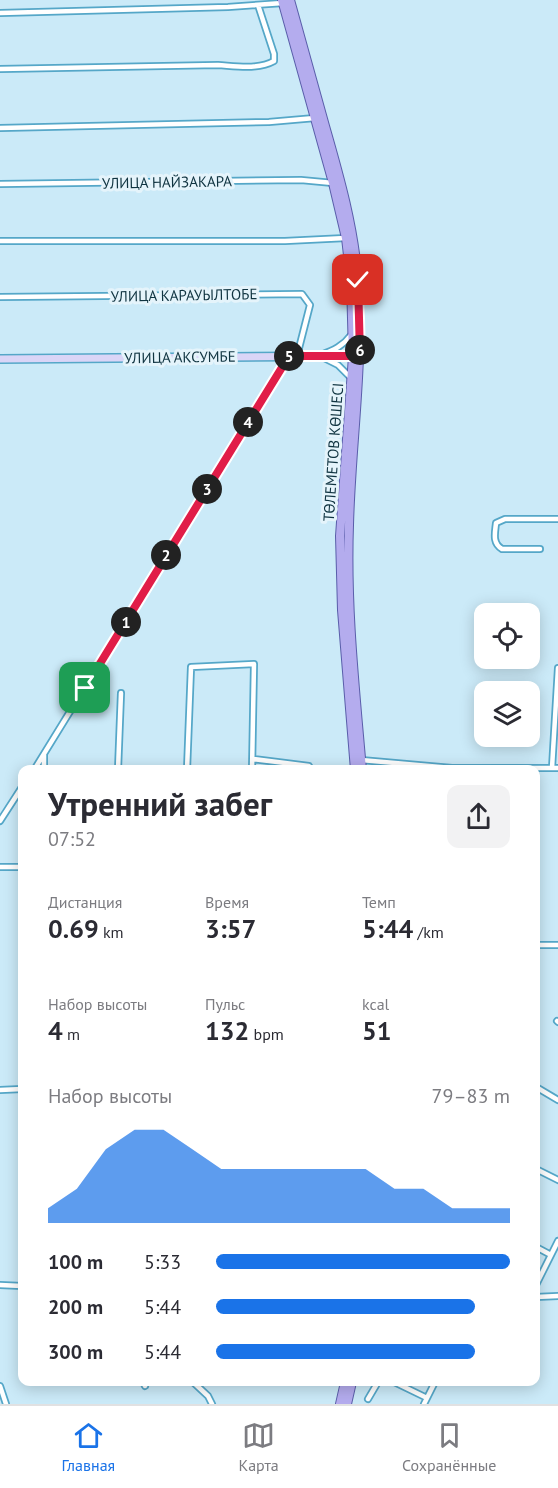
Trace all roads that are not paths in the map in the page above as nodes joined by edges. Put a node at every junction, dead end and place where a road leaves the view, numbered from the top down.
1 (285, 1) edge
2 (258, 5) junction
3 (0, 13) edge
4 (0, 69) edge
5 (315, 118) junction
6 (0, 128) edge
7 (333, 183) junction
8 (0, 184) edge
9 (346, 238) junction
10 (0, 241) edge
11 (0, 297) edge
12 (353, 332) junction
13 (289, 356) junction
14 (297, 356) junction
15 (319, 356) junction
16 (357, 356) junction
17 (0, 359) edge
18 (352, 379) junction
19 (558, 519) edge
20 (540, 549) dead end
21 (558, 668) edge
22 (121, 693) dead end
23 (44, 755) junction
24 (253, 759) junction
25 (361, 760) junction
26 (396, 763) joint
27 (37, 765) edge
28 (44, 765) edge
29 (118, 765) edge
30 (187, 765) edge
31 (252, 765) edge
32 (301, 765) edge
33 (356, 765) edge
34 (362, 765) edge
35 (415, 765) edge
36 (540, 768) edge
37 (552, 768) junction
38 (558, 768) edge
39 (18, 793) edge
40 (0, 821) edge
41 (0, 867) edge
42 (18, 867) edge
43 (540, 945) edge
44 (558, 945) edge
45 (18, 1089) edge
46 (540, 1089) edge
47 (0, 1090) edge
48 (558, 1100) edge
49 (540, 1171) edge
50 (558, 1180) edge
51 (558, 1241) edge
52 (540, 1249) edge
53 (551, 1255) junction
54 (540, 1277) edge
55 (0, 1285) edge
56 (18, 1286) edge
57 (558, 1296) edge
58 (540, 1297) edge
59 (0, 1386) edge
60 (197, 1386) edge
61 (344, 1386) edge
62 (351, 1386) edge
63 (376, 1386) edge
64 (402, 1386) edge
65 (433, 1386) edge
66 (427, 1398) junction
67 (368, 1399) dead end
68 (6, 1404) edge
69 (212, 1404) edge
70 (340, 1404) edge
71 (347, 1404) edge
72 (424, 1404) edge

1 - 2 street
1 - 5 main road, ТӨЛЕМЕТОВ КӨШЕСІ
1 - 16 main road, ТӨЛЕМЕТОВ КӨШЕСІ
2 - 3 street
2 - 4 street
5 - 6 street
5 - 7 main road, ТӨЛЕМЕТОВ КӨШЕСІ
7 - 8 street, УЛИЦА НАЙЗАКАРА
7 - 9 main road, ТӨЛЕМЕТОВ КӨШЕСІ
9 - 10 street
9 - 12 main road, ТӨЛЕМЕТОВ КӨШЕСІ
11 - 14 street, УЛИЦА КАРАУЫЛТОБЕ
12 - 15 street
12 - 16 main road, ТӨЛЕМЕТОВ КӨШЕСІ
13 - 14 main road, УЛИЦА АКСУМБЕ
13 - 17 main road, УЛИЦА АКСУМБЕ
13 - 23 street
14 - 15 main road, УЛИЦА АКСУМБЕ
15 - 16 main road, УЛИЦА АКСУМБЕ
15 - 18 street
16 - 18 main road, ТӨЛЕМЕТОВ КӨШЕСІ
16 - 25 main road, ТӨЛЕМЕТОВ КӨШЕСІ
18 - 33 main road, ТӨЛЕМЕТОВ КӨШЕСІ
19 - 20 street
21 - 37 street
22 - 29 street
23 - 27 street
23 - 28 street
24 - 30 street
24 - 31 street
24 - 32 street
25 - 26 street
25 - 34 main road, ТӨЛЕМЕТОВ КӨШЕСІ
26 - 35 street
36 - 37 street
37 - 38 street
39 - 40 street
41 - 42 street
43 - 44 street
45 - 47 street
46 - 48 street
49 - 50 street
51 - 53 street
52 - 53 street
53 - 54 street
55 - 56 street
57 - 58 street
59 - 68 street
60 - 69 street
61 - 70 main road
62 - 71 main road
63 - 67 street
64 - 66 street
65 - 66 street
66 - 72 street

